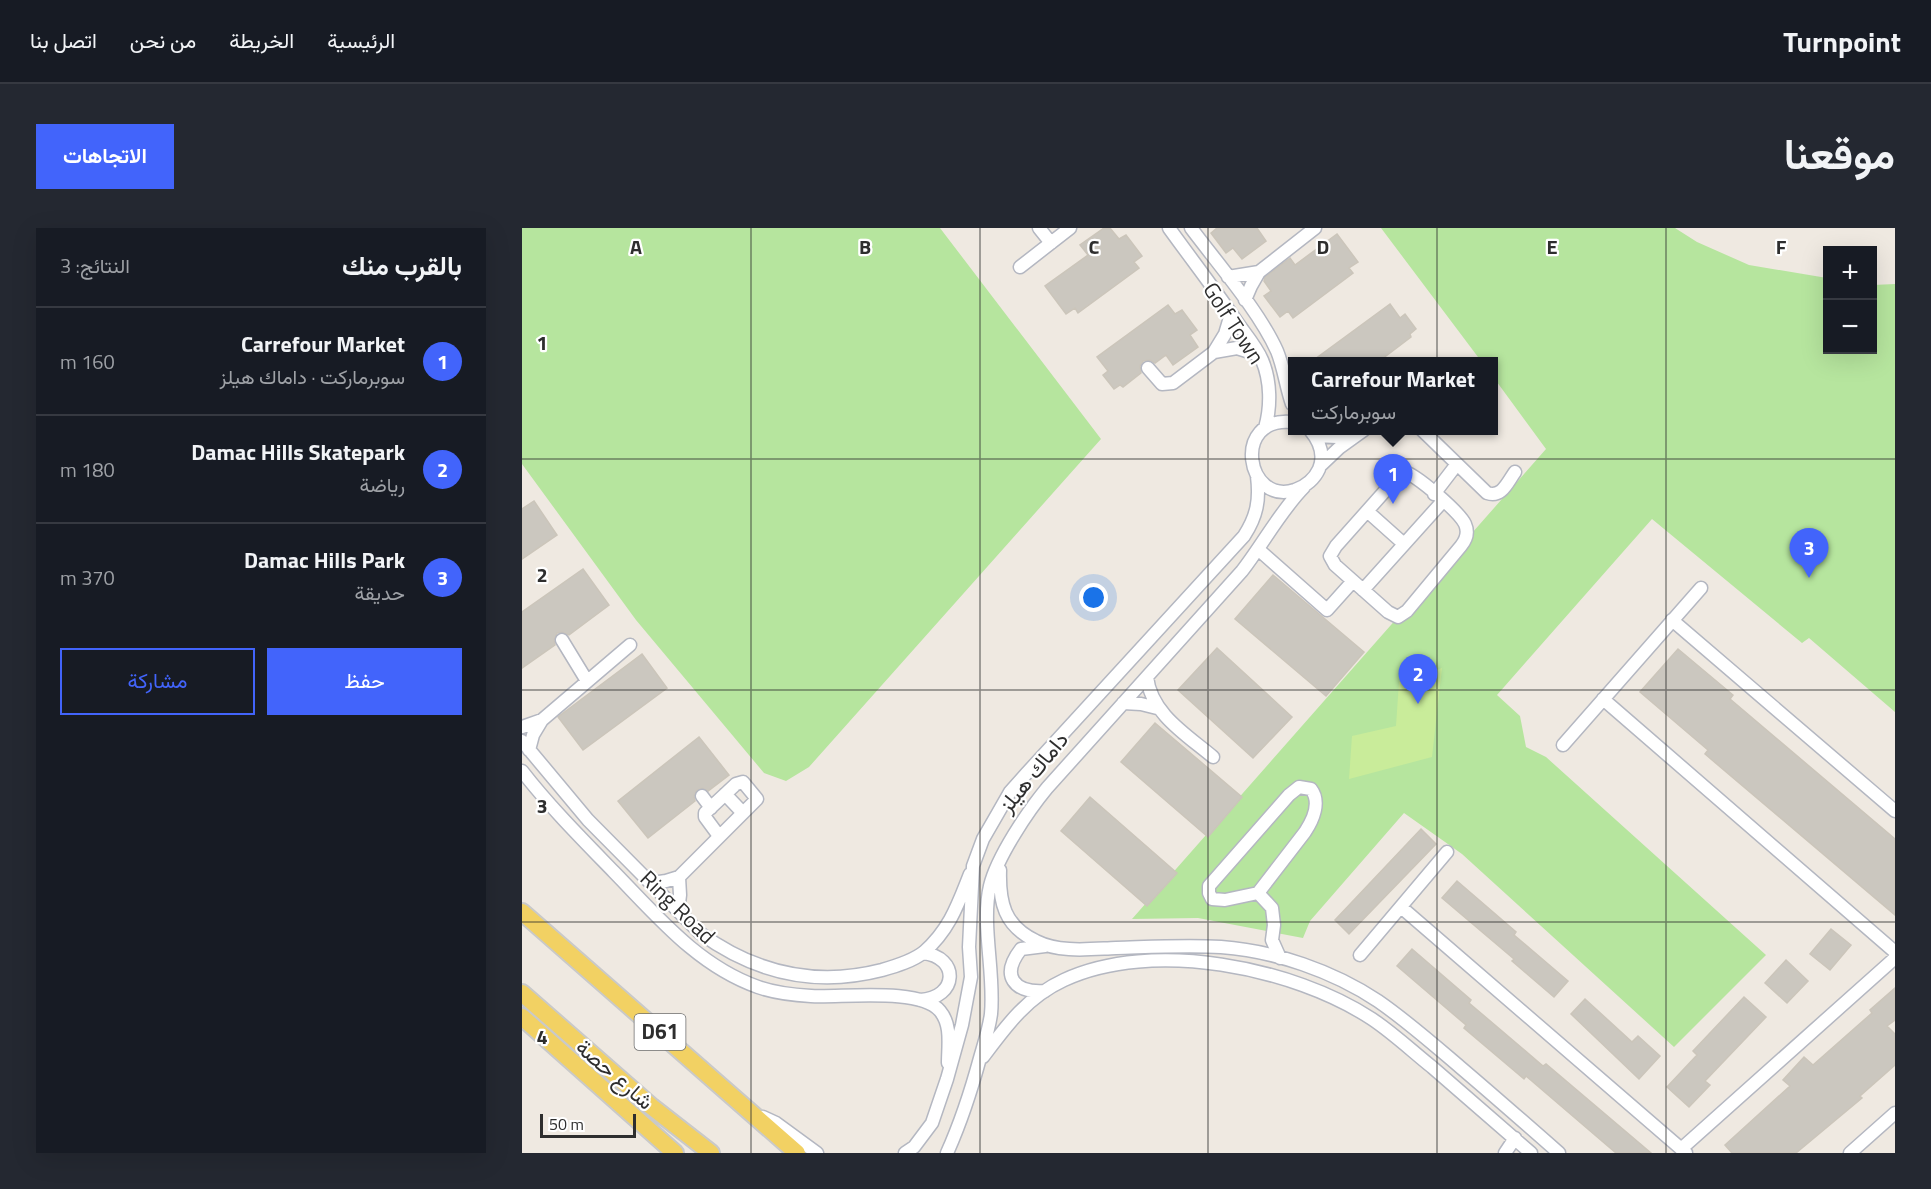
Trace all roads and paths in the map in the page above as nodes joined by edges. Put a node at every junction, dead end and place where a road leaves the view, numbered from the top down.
1 (1039, 228) edge
2 (1070, 228) edge
3 (1169, 228) edge
4 (1191, 228) edge
5 (1315, 228) edge
6 (1051, 243) junction
7 (1020, 267) dead end
8 (1259, 272) junction
9 (1228, 277) junction
10 (1245, 300) junction
11 (1231, 314) junction
12 (1214, 352) junction
13 (1259, 355) junction
14 (1148, 368) dead end
15 (1288, 387) edge
16 (1288, 422) edge
17 (1265, 428) junction
18 (1314, 435) edge
19 (1325, 435) edge
20 (1347, 435) edge
21 (1357, 435) edge
22 (1427, 435) edge
23 (1457, 464) junction
24 (1320, 466) junction
25 (1257, 476) junction
26 (1511, 477) dead end
27 (1304, 487) junction
28 (1438, 497) junction
29 (1367, 511) junction
30 (1404, 544) junction
31 (1259, 550) junction
32 (1353, 581) junction
33 (1701, 588) dead end
34 (1363, 590) junction
35 (1672, 620) junction
36 (562, 640) dead end
37 (630, 645) dead end
38 (1147, 677) junction
39 (587, 681) junction
40 (1603, 699) junction
41 (1124, 703) junction
42 (1157, 708) junction
43 (542, 720) junction
44 (522, 727) edge
45 (1563, 745) dead end
46 (526, 746) edge
47 (1213, 757) dead end
48 (522, 771) edge
49 (725, 794) junction
50 (702, 796) dead end
51 (711, 808) junction
52 (1895, 811) edge
53 (743, 813) junction
54 (720, 836) junction
55 (1447, 852) dead end
56 (1000, 860) junction
57 (973, 866) junction
58 (679, 877) junction
59 (652, 883) junction
60 (1258, 893) junction
61 (1401, 907) junction
62 (678, 911) junction
63 (522, 912) edge
64 (1272, 940) junction
65 (1047, 945) junction
66 (1254, 952) junction
67 (1895, 952) edge
68 (922, 953) junction
69 (1360, 955) dead end
70 (1280, 958) junction
71 (1895, 958) edge
72 (1045, 991) junction
73 (522, 993) edge
74 (916, 1000) junction
75 (522, 1017) edge
76 (978, 1064) junction
77 (947, 1079) junction
78 (1895, 1113) edge
79 (754, 1115) junction
80 (926, 1133) junction
81 (1515, 1138) junction
82 (947, 1151) edge
83 (1683, 1151) edge
84 (675, 1153) edge
85 (711, 1153) edge
86 (797, 1153) edge
87 (817, 1153) edge
88 (905, 1153) edge
89 (916, 1153) edge
90 (1505, 1153) edge
91 (1531, 1153) edge
92 (1559, 1153) edge
93 (1850, 1153) edge

1 - 6 street
2 - 6 street
3 - 11 street, Golf Town
4 - 9 street, Golf Town
5 - 8 street
6 - 7 street
8 - 9 street
8 - 10 street
9 - 10 street, Golf Town
10 - 15 street, Golf Town
11 - 12 street
11 - 13 street, Golf Town
12 - 13 street
12 - 14 street
13 - 17 street, Golf Town
16 - 17 street
17 - 25 street, داماك هيلز
18 - 24 street
19 - 20 street
21 - 24 street, داماك هيلز
22 - 23 street
23 - 26 street
23 - 28 street
24 - 27 street, داماك هيلز
25 - 27 street
25 - 57 street, داماك هيلز
27 - 31 street, داماك هيلز
28 - 29 street
28 - 30 street
28 - 34 street
29 - 30 street
29 - 32 street
30 - 34 street
31 - 32 street
31 - 38 street, داماك هيلز
32 - 34 street
33 - 35 street
35 - 40 street
35 - 52 street
36 - 39 street
37 - 39 street
38 - 41 street, داماك هيلز
38 - 42 street
39 - 43 street
40 - 45 street
40 - 67 street
41 - 42 street
41 - 56 street, داماك هيلز
42 - 47 street
43 - 44 street
43 - 46 street
46 - 59 street, Ring Road
48 - 74 street, Ring Road
49 - 51 street
49 - 53 street
49 - 53 street
50 - 51 street
51 - 54 street
53 - 54 street
54 - 58 street
55 - 61 street
56 - 65 street
56 - 76 street, داماك هيلز
57 - 68 street, Ring Road
57 - 77 street, داماك هيلز
58 - 59 street
58 - 62 street
59 - 62 street, Ring Road
60 - 60 street
60 - 64 street
61 - 69 street
61 - 83 street
62 - 68 street, Ring Road
63 - 79 main road, D61
64 - 66 street
64 - 70 street
65 - 66 street
65 - 72 street
66 - 70 street
68 - 74 street
70 - 92 street
71 - 83 street
72 - 76 street
72 - 81 street
73 - 85 main road, شارع حصة / D61
74 - 77 street, Ring Road
75 - 84 main road
76 - 82 street, داماك هيلز
77 - 80 street, داماك هيلز
78 - 93 street
79 - 86 main road, D61
79 - 87 street
80 - 88 street, داماك هيلز
80 - 89 street
81 - 90 street
81 - 91 street

